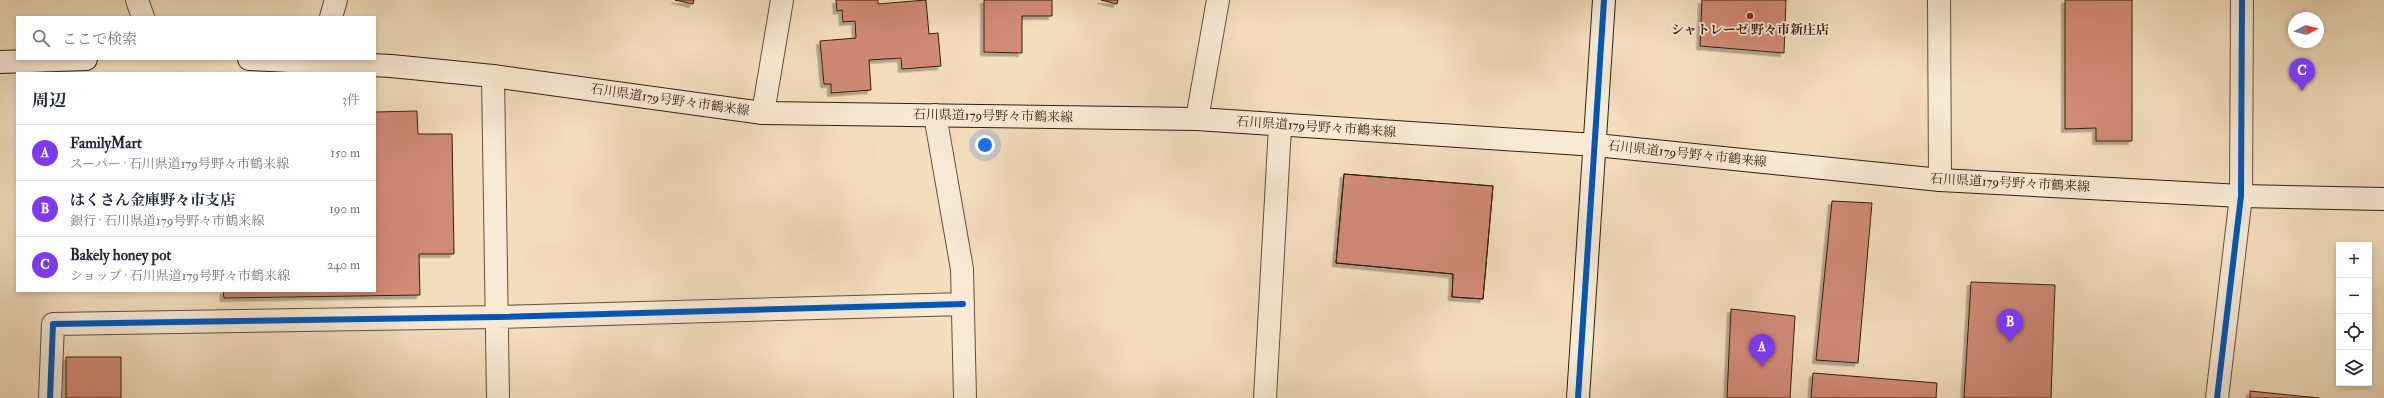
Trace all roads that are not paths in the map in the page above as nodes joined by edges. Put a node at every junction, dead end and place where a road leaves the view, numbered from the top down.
1 (137, 0) edge
2 (336, 0) edge
3 (782, 0) edge
4 (1218, 0) edge
5 (1604, 0) edge
6 (1939, 0) edge
7 (2242, 0) edge
8 (143, 16) edge
9 (331, 16) edge
10 (57, 60) edge
11 (317, 60) edge
12 (0, 62) edge
13 (493, 76) junction
14 (763, 112) junction
15 (936, 115) junction
16 (1198, 119) junction
17 (1280, 126) junction
18 (1596, 145) junction
19 (1940, 180) junction
20 (2241, 196) junction
21 (2384, 199) edge
22 (963, 304) junction
23 (497, 317) junction
24 (50, 398) edge
25 (498, 398) edge
26 (965, 398) edge
27 (1265, 398) edge
28 (1578, 398) edge
29 (2218, 398) edge

1 - 8 street
2 - 9 street
3 - 14 street
4 - 16 street
5 - 18 street
6 - 19 street
7 - 20 street
10 - 12 street
11 - 13 street, 石川県道179号野々市鶴来線
13 - 14 street, 石川県道179号野々市鶴来線
13 - 23 street
14 - 15 street, 石川県道179号野々市鶴来線
15 - 16 street, 石川県道179号野々市鶴来線
15 - 22 street
16 - 17 street, 石川県道179号野々市鶴来線
17 - 18 street, 石川県道179号野々市鶴来線
17 - 27 street
18 - 19 street, 石川県道179号野々市鶴来線
18 - 28 street
19 - 20 street, 石川県道179号野々市鶴来線
20 - 21 street, 石川県道179号野々市鶴来線
20 - 29 street
22 - 23 street
22 - 26 street
23 - 24 street
23 - 25 street

